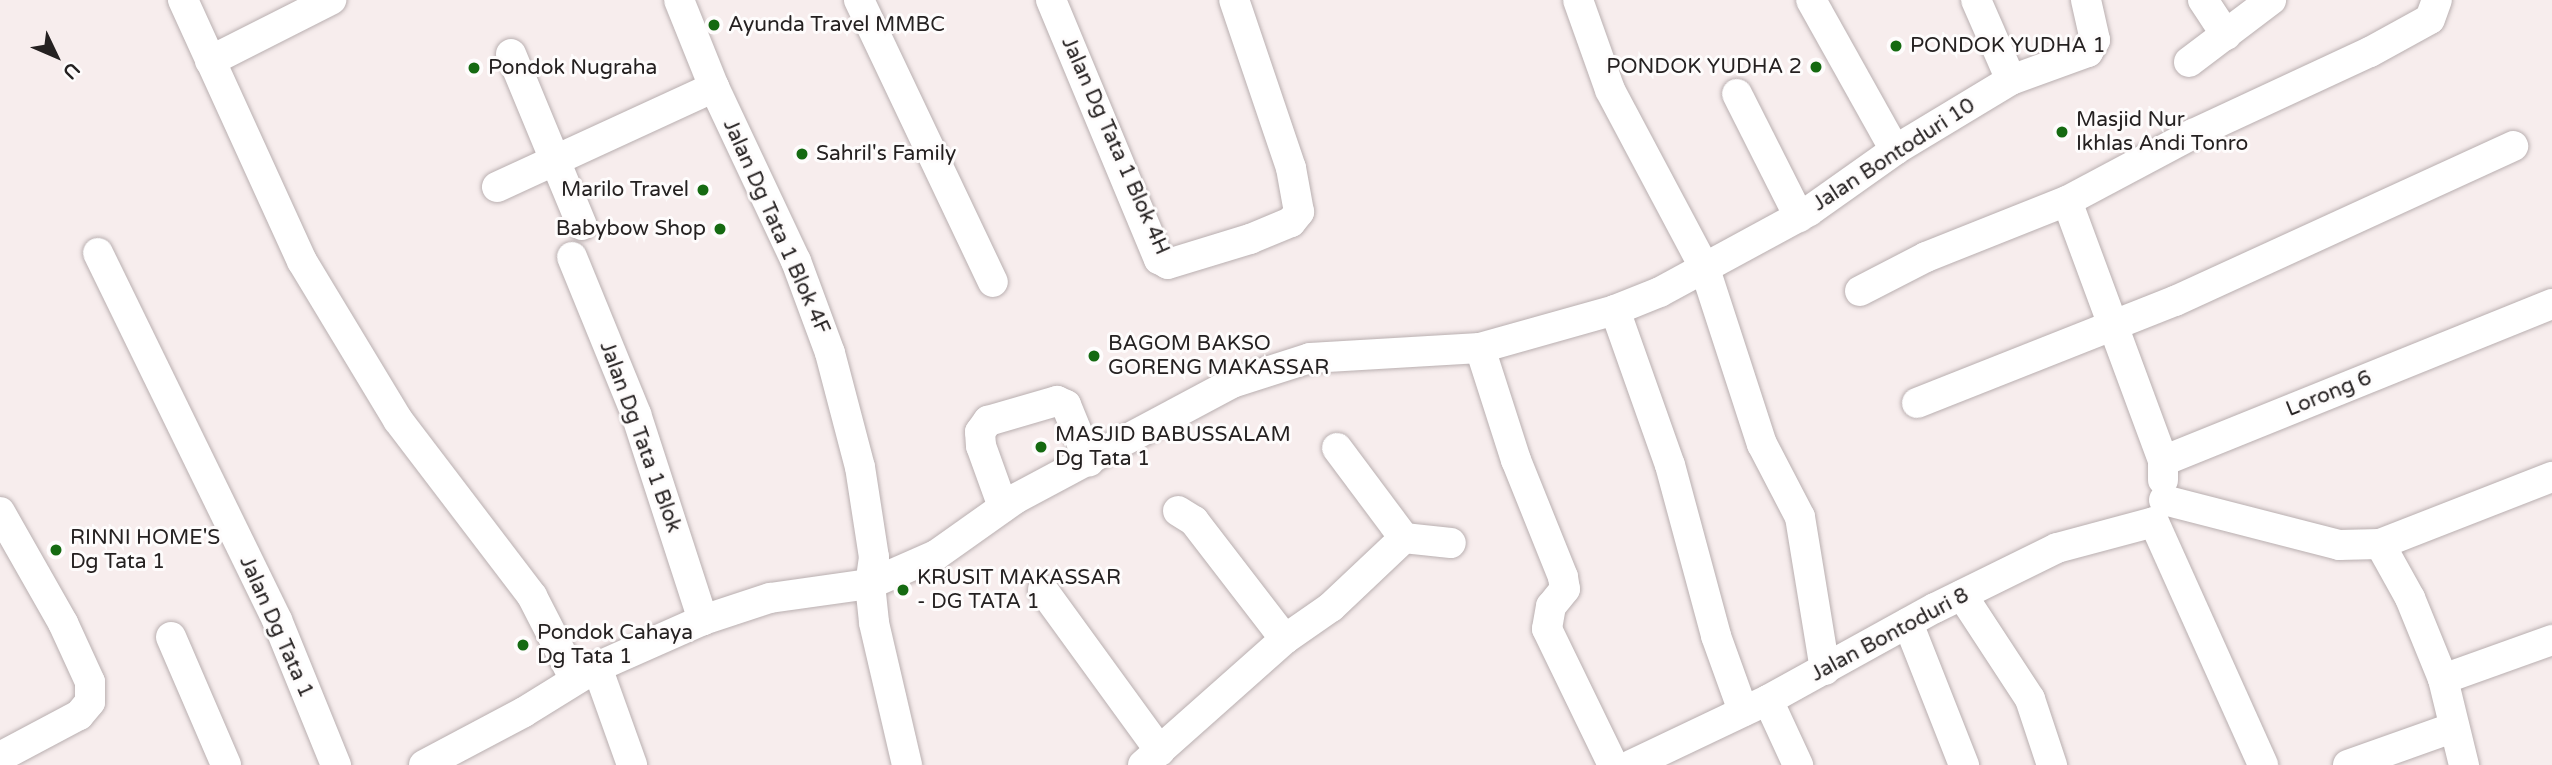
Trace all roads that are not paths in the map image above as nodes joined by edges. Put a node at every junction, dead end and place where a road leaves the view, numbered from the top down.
1 (183, 0) edge
2 (331, 0) edge
3 (679, 0) edge
4 (859, 0) edge
5 (1051, 0) edge
6 (1234, 0) edge
7 (1578, 0) edge
8 (1811, 0) edge
9 (1976, 0) edge
10 (2086, 0) edge
11 (2203, 0) edge
12 (2271, 0) edge
13 (2437, 0) edge
14 (2226, 35) junction
15 (511, 54) dead end
16 (210, 61) junction
17 (2189, 62) dead end
18 (2011, 80) junction
19 (714, 87) junction
20 (1737, 94) dead end
21 (2513, 146) dead end
22 (1895, 150) junction
23 (554, 160) junction
24 (496, 187) dead end
25 (2067, 201) junction
26 (1799, 217) junction
27 (582, 225) dead end
28 (98, 253) dead end
29 (572, 257) dead end
30 (1704, 269) junction
31 (993, 282) dead end
32 (1860, 290) dead end
33 (2552, 304) edge
34 (1615, 310) junction
35 (2113, 326) junction
36 (1480, 348) junction
37 (1917, 403) dead end
38 (1337, 449) dead end
39 (1089, 461) junction
40 (2163, 461) junction
41 (2552, 477) edge
42 (1003, 507) junction
43 (1178, 511) dead end
44 (2159, 511) junction
45 (0, 512) edge
46 (1404, 538) junction
47 (1451, 543) dead end
48 (2380, 544) junction
49 (870, 584) junction
50 (1043, 590) dead end
51 (1962, 595) junction
52 (703, 620) junction
53 (1908, 623) junction
54 (171, 637) dead end
55 (1286, 639) junction
56 (2552, 640) edge
57 (1825, 670) junction
58 (586, 673) junction
59 (2443, 679) junction
60 (1756, 705) junction
61 (2452, 728) junction
62 (0, 757) edge
63 (1151, 758) edge
64 (226, 765) edge
65 (336, 765) edge
66 (424, 765) edge
67 (632, 765) edge
68 (907, 765) edge
69 (1613, 765) edge
70 (1631, 765) edge
71 (1798, 765) edge
72 (1964, 765) edge
73 (2052, 765) edge
74 (2263, 765) edge
75 (2348, 765) edge
76 (2464, 765) edge

1 - 16 street
2 - 16 street
3 - 19 street, Jalan Dg Tata 1 Blok 4F
4 - 31 street
5 - 6 street, Jalan Dg Tata 1 Blok 4H
7 - 30 street
8 - 22 street
9 - 18 street
10 - 18 street, Jalan Bontoduri 10
11 - 14 street
12 - 14 street
13 - 25 street
14 - 17 street
15 - 23 street
16 - 58 street
18 - 22 street, Jalan Bontoduri 10
19 - 23 street
19 - 49 street, Jalan Dg Tata 1 Blok 4F
20 - 26 street
21 - 35 street
22 - 26 street, Jalan Bontoduri 10
23 - 24 street
23 - 27 street
25 - 32 street
25 - 35 street
26 - 30 street, Jalan Bontoduri 10
28 - 65 street, Jalan Dg Tata 1
29 - 52 street, Jalan Dg Tata 1 Blok
30 - 34 street, Jalan Bontoduri 10
30 - 57 street
33 - 40 street, Lorong 6
34 - 36 street, Jalan Bontoduri 10
34 - 60 street
35 - 37 street
35 - 40 street
36 - 39 street, Jalan Bontoduri 10
36 - 69 street
38 - 46 street
39 - 42 street, Jalan Bontoduri 10
39 - 42 street
40 - 44 street
41 - 48 street
42 - 49 street, Jalan Bontoduri 10
43 - 55 street
44 - 48 street
44 - 51 street, Jalan Bontoduri 8
44 - 74 street
45 - 62 street
46 - 47 street
46 - 55 street
48 - 59 street
49 - 52 street, Jalan Bontoduri 10
49 - 68 street, Jalan Dg Tata 1 Blok 4F
50 - 63 street
51 - 53 street, Jalan Bontoduri 8
51 - 73 street
52 - 58 street, Jalan Bontoduri 10
53 - 57 street, Jalan Bontoduri 8
53 - 72 street
54 - 64 street
55 - 63 street
56 - 59 street
57 - 60 street, Jalan Bontoduri 8
58 - 66 street, Jalan Bontoduri 10
58 - 67 street
59 - 61 street
60 - 70 street, Jalan Bontoduri 8
60 - 71 street
61 - 75 street
61 - 76 street

